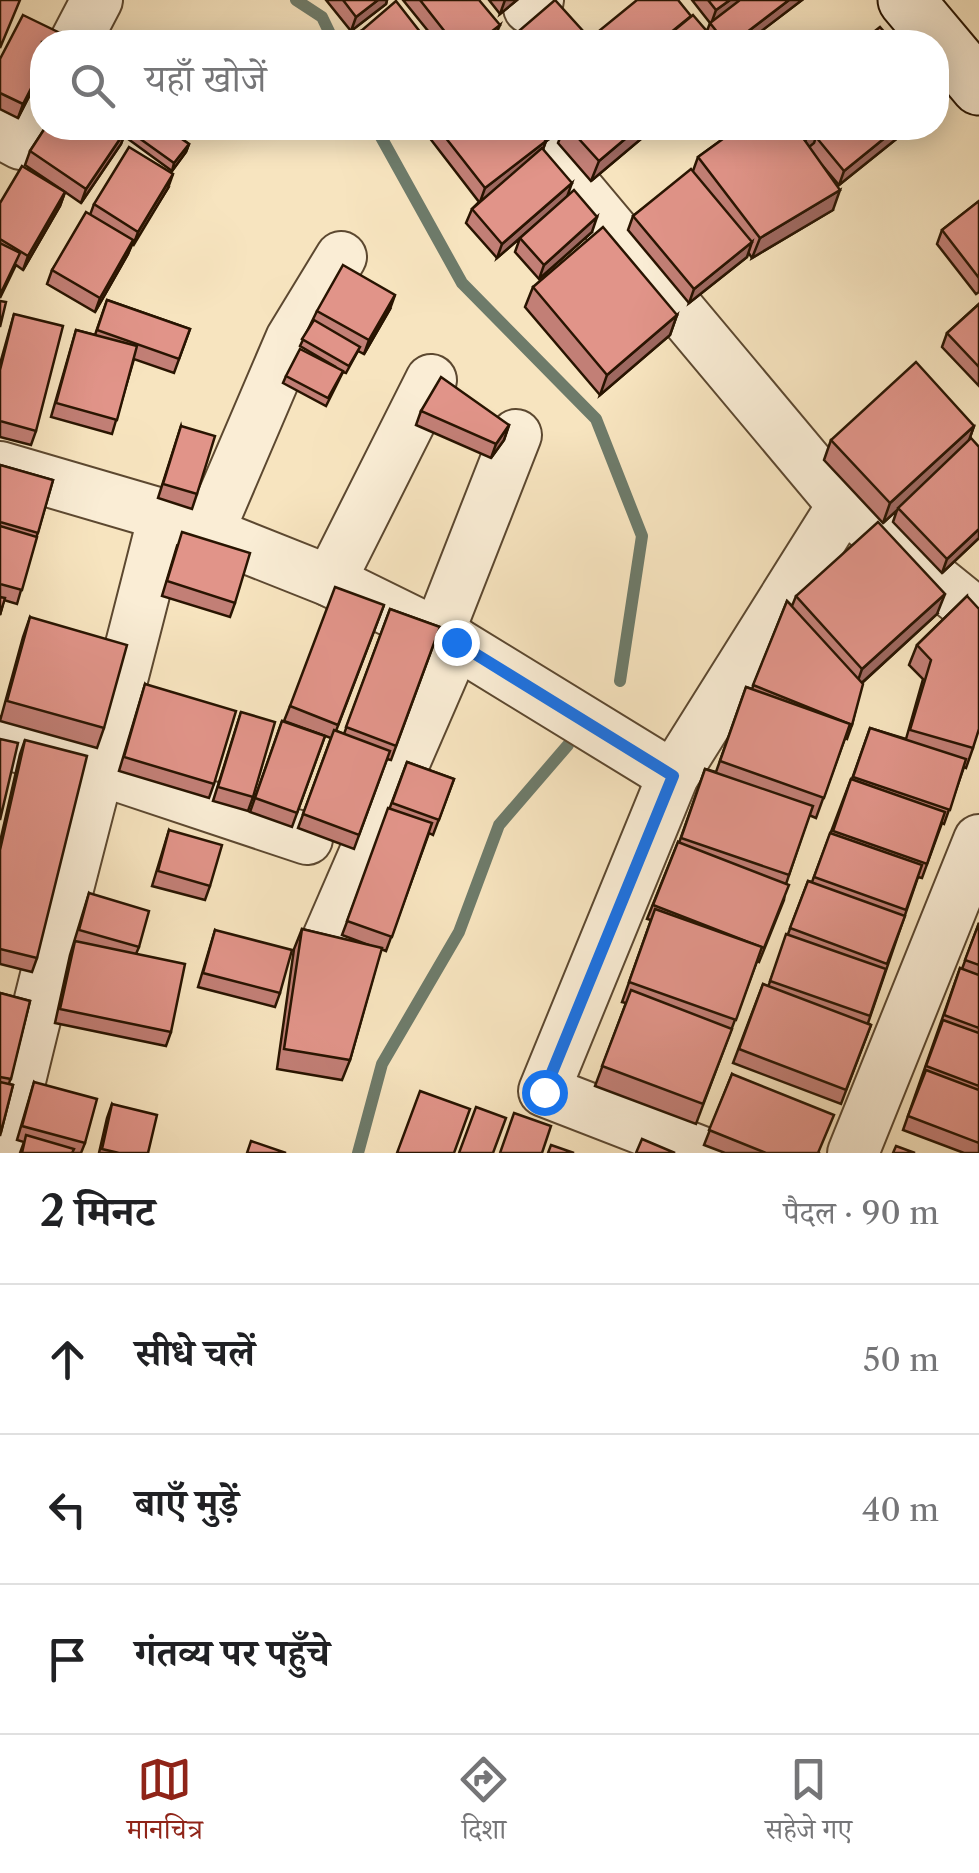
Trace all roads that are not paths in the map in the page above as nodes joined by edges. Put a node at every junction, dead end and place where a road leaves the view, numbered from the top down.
1 (97, 0) edge
2 (906, 0) edge
3 (81, 30) edge
4 (931, 30) edge
5 (949, 51) edge
6 (979, 87) edge
7 (30, 125) edge
8 (0, 134) edge
9 (536, 140) edge
10 (341, 257) dead end
11 (431, 380) dead end
12 (516, 435) dead end
13 (0, 468) edge
14 (843, 505) junction
15 (186, 524) junction
16 (330, 581) junction
17 (979, 615) edge
18 (447, 638) junction
19 (0, 742) edge
20 (100, 770) junction
21 (673, 776) junction
22 (307, 839) edge
23 (979, 840) edge
24 (328, 938) edge
25 (20, 989) edge
26 (3, 1153) edge
27 (704, 1153) edge
28 (853, 1153) edge

1 - 3 street
2 - 4 street
5 - 6 street
7 - 8 street
9 - 14 street
10 - 15 street
11 - 16 street
12 - 18 street
13 - 15 street
14 - 17 street
14 - 21 street
15 - 16 street
15 - 20 street
16 - 18 street
18 - 21 street
18 - 24 street
19 - 20 street
20 - 22 street
20 - 25 street
21 - 27 street
23 - 28 street
25 - 26 street

